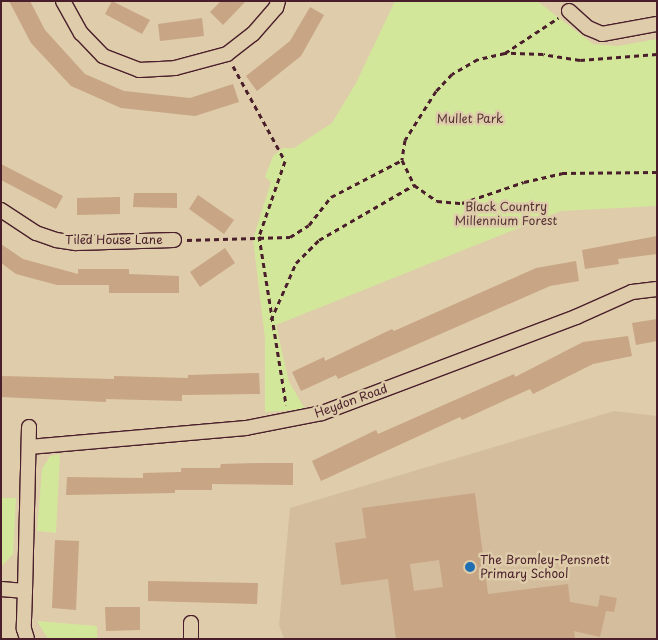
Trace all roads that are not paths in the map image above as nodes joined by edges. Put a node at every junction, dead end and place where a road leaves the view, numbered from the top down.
1 (63, 1) edge
2 (278, 1) edge
3 (569, 11) road end
4 (657, 24) edge
5 (1, 210) edge
6 (174, 240) road end
7 (657, 289) edge
8 (29, 427) dead end
9 (29, 448) junction
10 (1, 589) edge
11 (25, 591) junction
12 (191, 623) dead end
13 (27, 639) edge
14 (191, 639) edge

1 - 2 street
3 - 4 street
5 - 6 street, Tiled House Lane
7 - 9 street, Heydon Road
8 - 9 street
9 - 11 street
10 - 11 street
11 - 13 street
12 - 14 street

